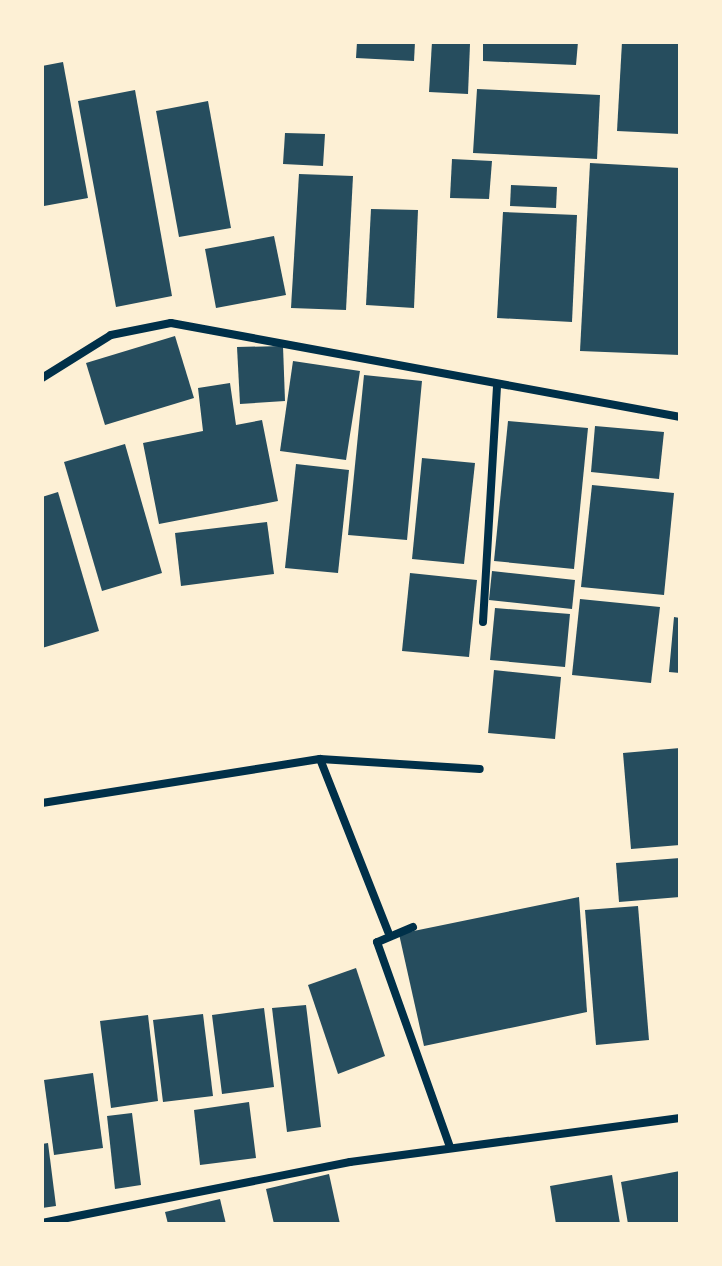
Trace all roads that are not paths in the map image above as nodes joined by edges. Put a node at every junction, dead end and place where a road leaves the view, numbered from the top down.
1 (42, 378) edge
2 (497, 386) junction
3 (680, 417) edge
4 (483, 622) dead end
5 (320, 759) junction
6 (480, 769) dead end
7 (42, 803) edge
8 (413, 927) dead end
9 (388, 932) junction
10 (680, 1118) edge
11 (450, 1147) junction
12 (42, 1223) edge

1 - 2 street
2 - 3 street
2 - 4 street
5 - 6 street
5 - 7 street
5 - 9 street
8 - 9 street
9 - 11 street
10 - 11 street
11 - 12 street

